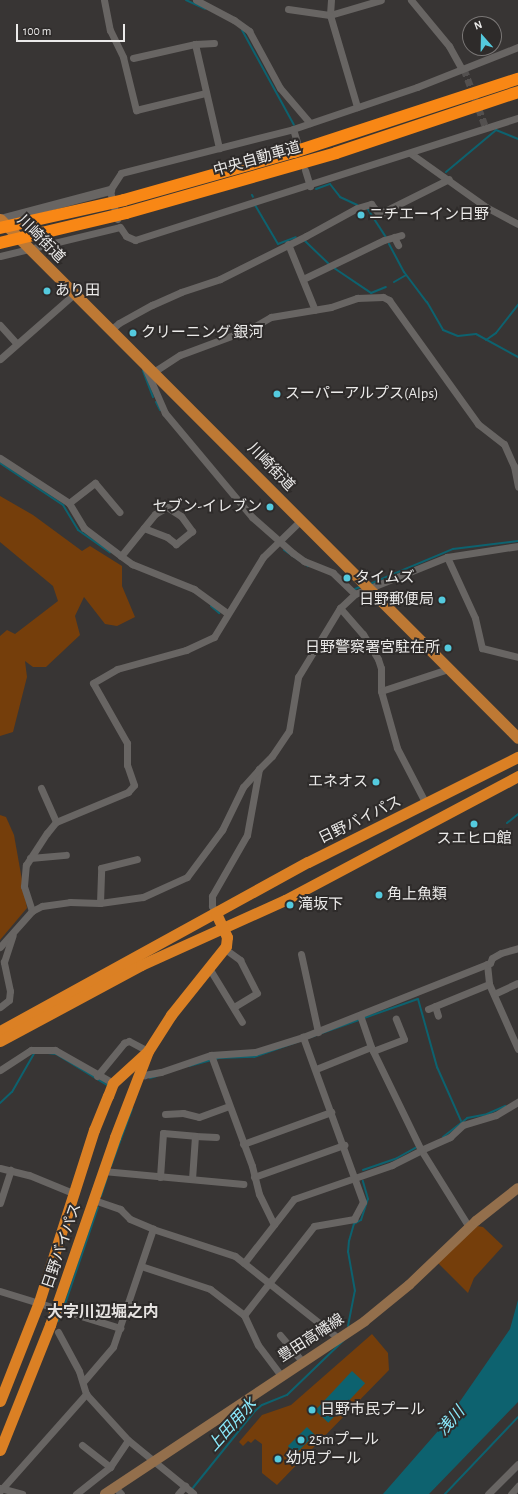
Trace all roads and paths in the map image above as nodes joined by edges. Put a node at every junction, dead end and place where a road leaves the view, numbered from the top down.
1 (104, 0) edge
2 (196, 0) edge
3 (331, 0) edge
4 (381, 0) edge
5 (411, 0) edge
6 (288, 9) dead end
7 (330, 14) junction
8 (214, 43) dead end
9 (195, 44) junction
10 (518, 47) edge
11 (133, 58) dead end
12 (462, 70) junction
13 (518, 79) edge
14 (206, 92) junction
15 (518, 92) edge
16 (357, 107) junction
17 (518, 118) edge
18 (310, 124) junction
19 (293, 129) junction
20 (297, 142) dead end
21 (219, 148) junction
22 (410, 153) junction
23 (305, 170) dead end
24 (449, 179) junction
25 (310, 186) junction
26 (110, 190) junction
27 (0, 219) edge
28 (518, 224) edge
29 (120, 227) junction
30 (0, 228) edge
31 (0, 243) edge
32 (288, 244) junction
33 (398, 245) dead end
34 (30, 250) junction
35 (0, 256) edge
36 (303, 279) junction
37 (74, 294) junction
38 (315, 310) junction
39 (0, 325) edge
40 (112, 330) junction
41 (16, 343) junction
42 (0, 359) edge
43 (142, 360) junction
44 (155, 371) junction
45 (0, 458) edge
46 (518, 487) edge
47 (69, 504) junction
48 (120, 512) dead end
49 (301, 520) junction
50 (144, 528) junction
51 (279, 540) junction
52 (518, 546) edge
53 (121, 556) junction
54 (447, 557) junction
55 (371, 589) junction
56 (355, 594) junction
57 (340, 608) junction
58 (227, 613) junction
59 (518, 657) edge
60 (448, 669) junction
61 (381, 691) junction
62 (518, 738) edge
63 (518, 757) edge
64 (259, 769) junction
65 (518, 776) edge
66 (41, 788) dead end
67 (426, 804) junction
68 (56, 822) junction
69 (66, 855) dead end
70 (30, 858) junction
71 (137, 859) dead end
72 (100, 903) junction
73 (32, 911) junction
74 (216, 913) junction
75 (224, 928) junction
76 (15, 931) junction
77 (0, 947) edge
78 (518, 948) edge
79 (225, 949) junction
80 (301, 954) dead end
81 (487, 964) junction
82 (209, 968) junction
83 (518, 983) edge
84 (489, 984) junction
85 (494, 994) junction
86 (0, 1007) edge
87 (234, 1007) junction
88 (360, 1016) junction
89 (438, 1016) dead end
90 (396, 1019) dead end
91 (242, 1022) dead end
92 (21, 1025) junction
93 (0, 1031) edge
94 (318, 1032) junction
95 (303, 1037) junction
96 (0, 1041) edge
97 (372, 1049) junction
98 (518, 1049) edge
99 (148, 1051) junction
100 (211, 1056) junction
101 (316, 1069) junction
102 (0, 1070) edge
103 (141, 1073) junction
104 (97, 1076) junction
105 (113, 1083) junction
106 (518, 1102) edge
107 (229, 1106) junction
108 (331, 1112) junction
109 (165, 1114) dead end
110 (195, 1136) junction
111 (216, 1137) dead end
112 (244, 1144) junction
113 (344, 1145) junction
114 (421, 1150) junction
115 (0, 1168) edge
116 (11, 1170) junction
117 (103, 1171) junction
118 (160, 1177) junction
119 (254, 1177) junction
120 (356, 1177) junction
121 (192, 1179) junction
122 (243, 1184) dead end
123 (518, 1188) edge
124 (75, 1194) junction
125 (94, 1200) junction
126 (0, 1204) edge
127 (274, 1225) junction
128 (469, 1227) junction
129 (153, 1229) junction
130 (244, 1263) junction
131 (141, 1266) junction
132 (270, 1283) junction
133 (0, 1291) edge
134 (39, 1302) junction
135 (57, 1307) junction
136 (244, 1315) junction
137 (120, 1328) junction
138 (58, 1332) dead end
139 (280, 1335) dead end
140 (338, 1338) junction
141 (302, 1361) junction
142 (281, 1375) junction
143 (83, 1382) junction
144 (86, 1394) junction
145 (0, 1401) edge
146 (128, 1440) junction
147 (82, 1445) dead end
148 (0, 1450) edge
149 (155, 1460) junction
150 (518, 1464) edge
151 (110, 1467) junction
152 (184, 1486) junction
153 (518, 1486) edge
154 (0, 1489) edge
155 (118, 1490) edge
156 (193, 1493) edge
157 (22, 1494) edge
158 (76, 1494) edge
159 (105, 1494) edge
160 (178, 1494) edge
161 (488, 1494) edge
162 (511, 1494) edge

1 - 14 street
2 - 18 street
3 - 7 street
4 - 7 street
5 - 12 street
6 - 7 street
7 - 16 street
8 - 9 street
9 - 11 street
9 - 14 street
10 - 12 street
12 - 16 street
13 - 30 highway, 中央自動車道
14 - 21 street
15 - 31 highway, 中央自動車道
16 - 18 street
17 - 22 street
18 - 19 street
19 - 20 street
19 - 21 street
21 - 26 street
22 - 24 street
22 - 25 street
23 - 25 street
24 - 28 street
24 - 32 street
25 - 29 street
26 - 27 street
26 - 29 street
27 - 34 main road, 川崎街道
29 - 34 street
32 - 36 street
32 - 40 street
33 - 36 street
34 - 35 street
34 - 37 main road, 川崎街道
36 - 38 street
37 - 40 main road, 川崎街道
37 - 41 street
38 - 44 street
38 - 46 street
39 - 41 street
40 - 43 main road, 川崎街道
41 - 42 street
43 - 44 main road, 川崎街道
43 - 51 street
44 - 49 main road, 川崎街道
45 - 47 street
47 - 48 street
47 - 53 street
49 - 51 street
49 - 55 main road, 川崎街道
50 - 50 street
50 - 53 street
51 - 56 street
51 - 58 street
52 - 54 street
53 - 58 street
54 - 55 street
54 - 59 street
55 - 56 street
55 - 60 main road, 川崎街道
56 - 57 street
57 - 61 street
57 - 64 street
58 - 68 street
60 - 61 street
60 - 62 main road, 川崎街道
61 - 67 street
63 - 67 highway, 日野バイパス
64 - 72 street
64 - 74 street
65 - 75 highway, 日野バイパス
66 - 68 street
67 - 74 highway, 日野バイパス
68 - 70 street
69 - 70 street
70 - 73 street
71 - 72 street
72 - 73 street
73 - 76 street
74 - 75 highway
74 - 92 highway, 日野バイパス
75 - 79 highway
75 - 92 highway, 日野バイパス
76 - 77 street
76 - 86 street
78 - 81 street
79 - 82 highway, 日野バイパス
79 - 87 street
80 - 94 street
81 - 84 street
81 - 88 street
82 - 87 street
82 - 99 highway, 日野バイパス
83 - 85 street
84 - 85 street
84 - 89 street
85 - 98 street
87 - 91 street
88 - 94 street
88 - 97 street
90 - 97 street
92 - 93 highway, 日野バイパス
92 - 96 highway, 日野バイパス
94 - 95 street
95 - 100 street
95 - 101 street
97 - 101 street
97 - 114 street
99 - 103 highway, 日野バイパス
99 - 104 street
99 - 105 highway, 日野バイパス
100 - 103 street
100 - 107 street
101 - 108 street
102 - 104 street
103 - 117 highway, 日野バイパス
104 - 105 street
105 - 124 highway, 日野バイパス
106 - 114 street
107 - 109 street
107 - 112 street
108 - 112 street
108 - 113 street
110 - 111 street
110 - 118 street
110 - 121 street
112 - 119 street
113 - 119 street
113 - 120 street
114 - 120 street
114 - 128 street
115 - 116 street
116 - 124 street
116 - 126 street
117 - 118 street
117 - 125 highway, 日野バイパス
118 - 121 street
119 - 127 street
120 - 127 street
120 - 132 street
121 - 122 street
123 - 128 main road, 豊田高幡線
124 - 134 highway, 日野バイパス
125 - 129 street
125 - 135 highway, 日野バイパス
127 - 130 street
128 - 140 main road, 豊田高幡線
129 - 130 street
129 - 131 street
130 - 132 street
131 - 136 street
131 - 137 street
132 - 136 street
132 - 140 street
133 - 134 street
134 - 135 street
134 - 145 highway, 日野バイパス
135 - 137 street
135 - 148 highway, 日野バイパス
136 - 142 street
137 - 143 street
138 - 143 street
139 - 141 street
140 - 141 main road, 豊田高幡線
141 - 142 main road, 豊田高幡線
142 - 149 main road, 豊田高幡線
143 - 144 street
144 - 146 street
144 - 154 street
146 - 149 street
146 - 151 street
147 - 151 street
149 - 152 street
149 - 155 main road, 豊田高幡線
150 - 161 street
151 - 158 street
152 - 156 street
152 - 160 street
153 - 162 street
154 - 157 street
155 - 159 main road, 豊田高幡線

